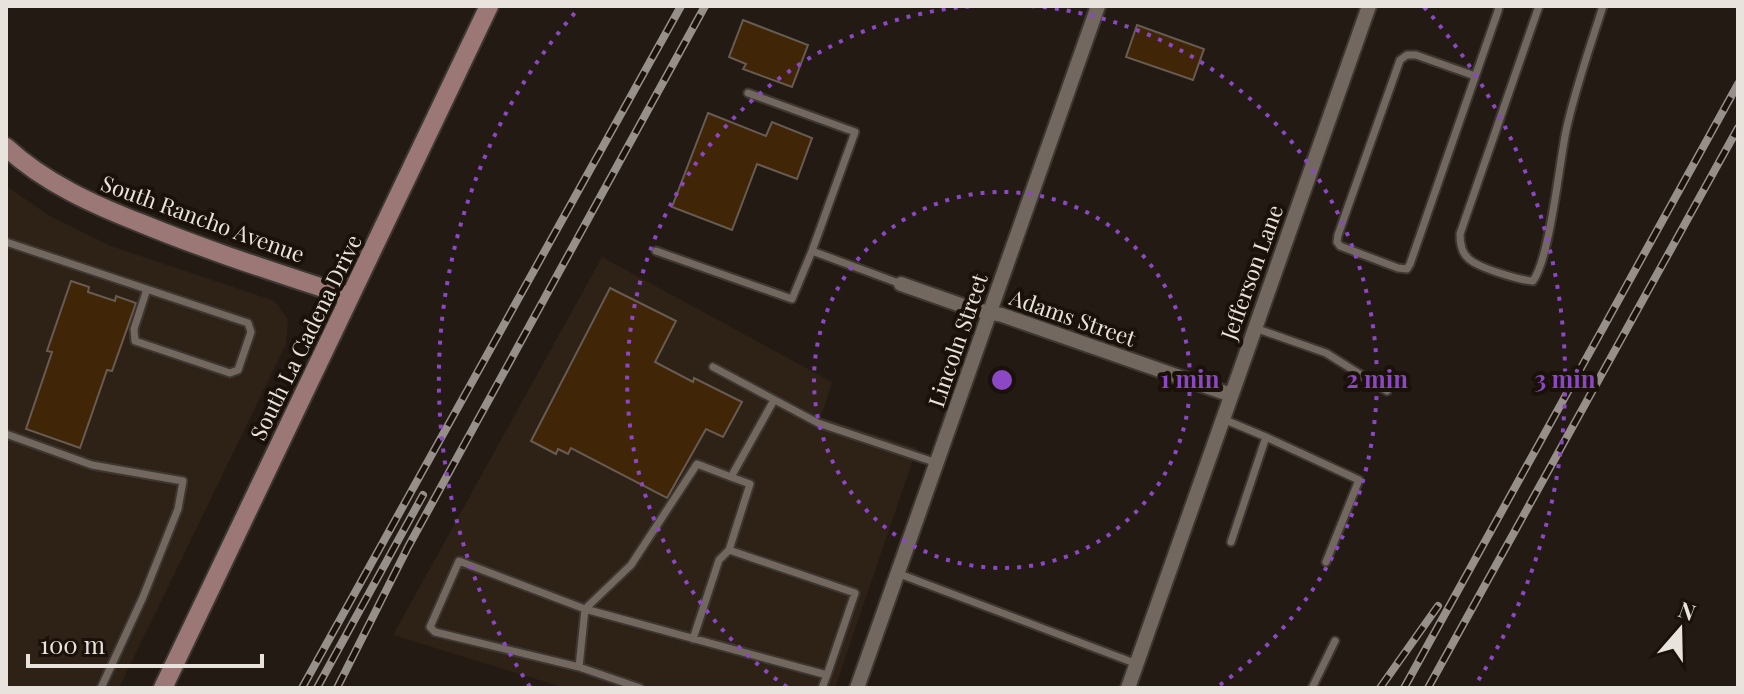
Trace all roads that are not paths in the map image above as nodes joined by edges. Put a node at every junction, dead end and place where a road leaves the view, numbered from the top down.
1 (489, 6) edge
2 (1098, 6) edge
3 (1369, 6) edge
4 (1499, 6) edge
5 (1539, 6) edge
6 (1603, 6) edge
7 (1475, 76) junction
8 (748, 93) dead end
9 (6, 147) edge
10 (6, 242) edge
11 (656, 251) dead end
12 (812, 251) junction
13 (901, 284) joint
14 (147, 289) junction
15 (350, 297) junction
16 (990, 313) junction
17 (1255, 328) junction
18 (713, 367) dead end
19 (1387, 391) dead end
20 (1231, 395) junction
21 (774, 400) junction
22 (1223, 419) junction
23 (6, 434) edge
24 (1266, 437) junction
25 (937, 463) junction
26 (731, 477) junction
27 (1231, 542) dead end
28 (729, 550) junction
29 (1326, 562) dead end
30 (897, 573) junction
31 (585, 609) junction
32 (693, 639) junction
33 (1335, 641) dead end
34 (1137, 664) junction
35 (579, 667) junction
36 (827, 675) junction
37 (101, 688) edge
38 (163, 688) edge
39 (640, 688) edge
40 (822, 688) edge
41 (857, 688) edge
42 (1128, 688) edge
43 (1312, 688) edge

1 - 15 main road, South La Cadena Drive
2 - 16 street, Lincoln Street
3 - 17 street, Jefferson Lane
4 - 7 lane
5 - 6 lane
7 - 7 lane
8 - 12 lane
9 - 15 main road, South Rancho Avenue
10 - 14 lane
11 - 12 lane
12 - 13 lane
13 - 16 street, Adams Street
14 - 14 lane
15 - 38 main road, South La Cadena Drive
16 - 20 street, Adams Street
16 - 25 street, Lincoln Street
17 - 19 lane
17 - 20 street, Jefferson Lane
18 - 21 lane
20 - 22 street, Jefferson Lane
21 - 25 lane
21 - 26 lane
22 - 24 lane
22 - 34 street, Jefferson Lane
23 - 37 lane
24 - 27 lane
24 - 29 lane
25 - 30 street, Lincoln Street
26 - 28 lane
26 - 31 lane
28 - 32 lane
28 - 36 lane
30 - 34 lane
30 - 41 street, Lincoln Street
31 - 32 lane
31 - 35 lane
31 - 35 lane
32 - 36 lane
33 - 43 lane
34 - 42 street, Jefferson Lane
35 - 39 lane
36 - 40 lane

